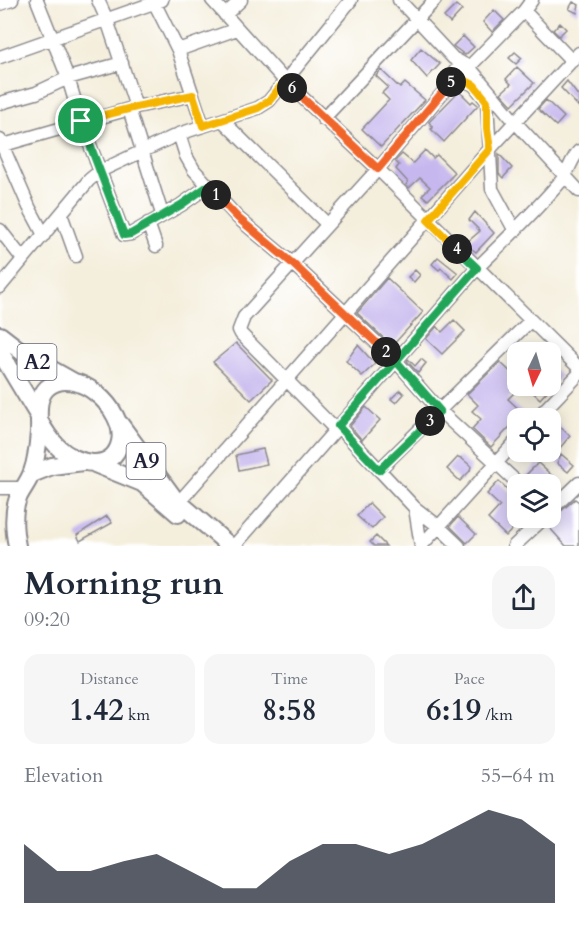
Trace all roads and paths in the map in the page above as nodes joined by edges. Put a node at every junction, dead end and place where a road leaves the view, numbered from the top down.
1 (12, 0) edge
2 (37, 0) edge
3 (98, 0) edge
4 (212, 0) edge
5 (241, 0) edge
6 (351, 0) edge
7 (399, 0) edge
8 (435, 0) edge
9 (532, 0) edge
10 (157, 1) edge
11 (0, 4) edge
12 (524, 11) junction
13 (225, 15) junction
14 (417, 19) junction
15 (107, 20) junction
16 (237, 29) junction
17 (52, 39) junction
18 (178, 50) junction
19 (0, 57) edge
20 (575, 57) edge
21 (453, 58) junction
22 (122, 63) junction
23 (469, 67) junction
24 (456, 76) junction
25 (68, 78) junction
26 (285, 81) junction
27 (193, 95) junction
28 (0, 104) edge
29 (133, 108) junction
30 (323, 119) junction
31 (81, 121) junction
32 (223, 121) junction
33 (515, 122) junction
34 (203, 126) junction
35 (179, 134) junction
36 (1, 144) edge
37 (142, 149) junction
38 (490, 149) junction
39 (579, 151) edge
40 (378, 169) junction
41 (100, 171) junction
42 (565, 177) junction
43 (208, 186) junction
44 (579, 191) edge
45 (61, 214) junction
46 (162, 214) junction
47 (428, 220) junction
48 (148, 223) junction
49 (327, 224) junction
50 (0, 230) edge
51 (515, 231) junction
52 (44, 235) junction
53 (156, 246) dead end
54 (76, 256) dead end
55 (22, 258) junction
56 (293, 264) junction
57 (477, 268) junction
58 (3, 278) edge
59 (345, 314) junction
60 (530, 321) junction
61 (0, 335) edge
62 (0, 352) edge
63 (396, 361) junction
64 (578, 368) edge
65 (285, 381) junction
66 (78, 384) junction
67 (545, 408) edge
68 (440, 411) junction
69 (39, 418) junction
70 (120, 423) junction
71 (336, 428) junction
72 (507, 450) edge
73 (89, 463) junction
74 (495, 463) junction
75 (379, 470) junction
76 (508, 474) edge
77 (28, 481) junction
78 (579, 483) edge
79 (0, 487) edge
80 (561, 500) edge
81 (179, 502) junction
82 (415, 508) junction
83 (438, 526) junction
84 (533, 528) edge
85 (17, 546) edge
86 (215, 546) edge
87 (232, 546) edge
88 (459, 546) edge
89 (514, 546) edge

1 - 11 street
2 - 17 street
3 - 15 street
4 - 13 street
5 - 13 street
6 - 26 street
7 - 14 street
8 - 14 street
9 - 12 street
10 - 15 street
10 - 18 street
12 - 20 street
12 - 23 street
13 - 16 street
14 - 21 street
14 - 30 street
15 - 17 street
15 - 22 street
16 - 18 street
16 - 26 street
17 - 19 street
17 - 25 street
18 - 27 street
20 - 33 street
21 - 23 street
21 - 24 street
22 - 25 street
22 - 29 street
23 - 24 street
23 - 33 street
24 - 38 street
24 - 40 street
25 - 28 street
25 - 31 street
26 - 30 street
26 - 32 street
27 - 29 street
27 - 34 street
29 - 31 street
29 - 37 street
30 - 40 street
31 - 36 street
31 - 41 street
32 - 34 street
32 - 49 street
33 - 38 street
33 - 42 street
34 - 35 street
35 - 37 street
35 - 43 street
36 - 52 street
37 - 41 street
37 - 46 street
38 - 47 street
38 - 51 street
39 - 42 street
40 - 47 street
40 - 49 street
41 - 45 street
41 - 48 street
42 - 44 street
42 - 51 street
43 - 46 street
43 - 56 street
45 - 52 street
45 - 54 street
46 - 48 street
47 - 57 street
47 - 59 street
48 - 53 street
49 - 56 street
50 - 55 street
51 - 57 street
52 - 55 street
55 - 58 street
56 - 59 street
56 - 65 street
57 - 60 street
57 - 63 street
59 - 63 street
59 - 65 street
60 - 64 street
60 - 68 street
61 - 66 highway, A2
62 - 69 highway, A2
63 - 68 street
63 - 71 street
64 - 67 street
65 - 71 street
65 - 81 street
66 - 69 highway, A2
66 - 70 highway, A2
68 - 74 street
68 - 75 street
69 - 73 highway, A2
69 - 77 highway, A2
70 - 73 highway
70 - 81 highway, A9
71 - 75 street
71 - 87 street
72 - 74 street
73 - 77 highway
73 - 86 highway, A9
74 - 76 street
74 - 83 street
75 - 82 street
77 - 79 street
77 - 85 highway, A2
78 - 80 street
81 - 87 highway, A9
82 - 83 street
82 - 83 street
83 - 88 street
84 - 89 street

